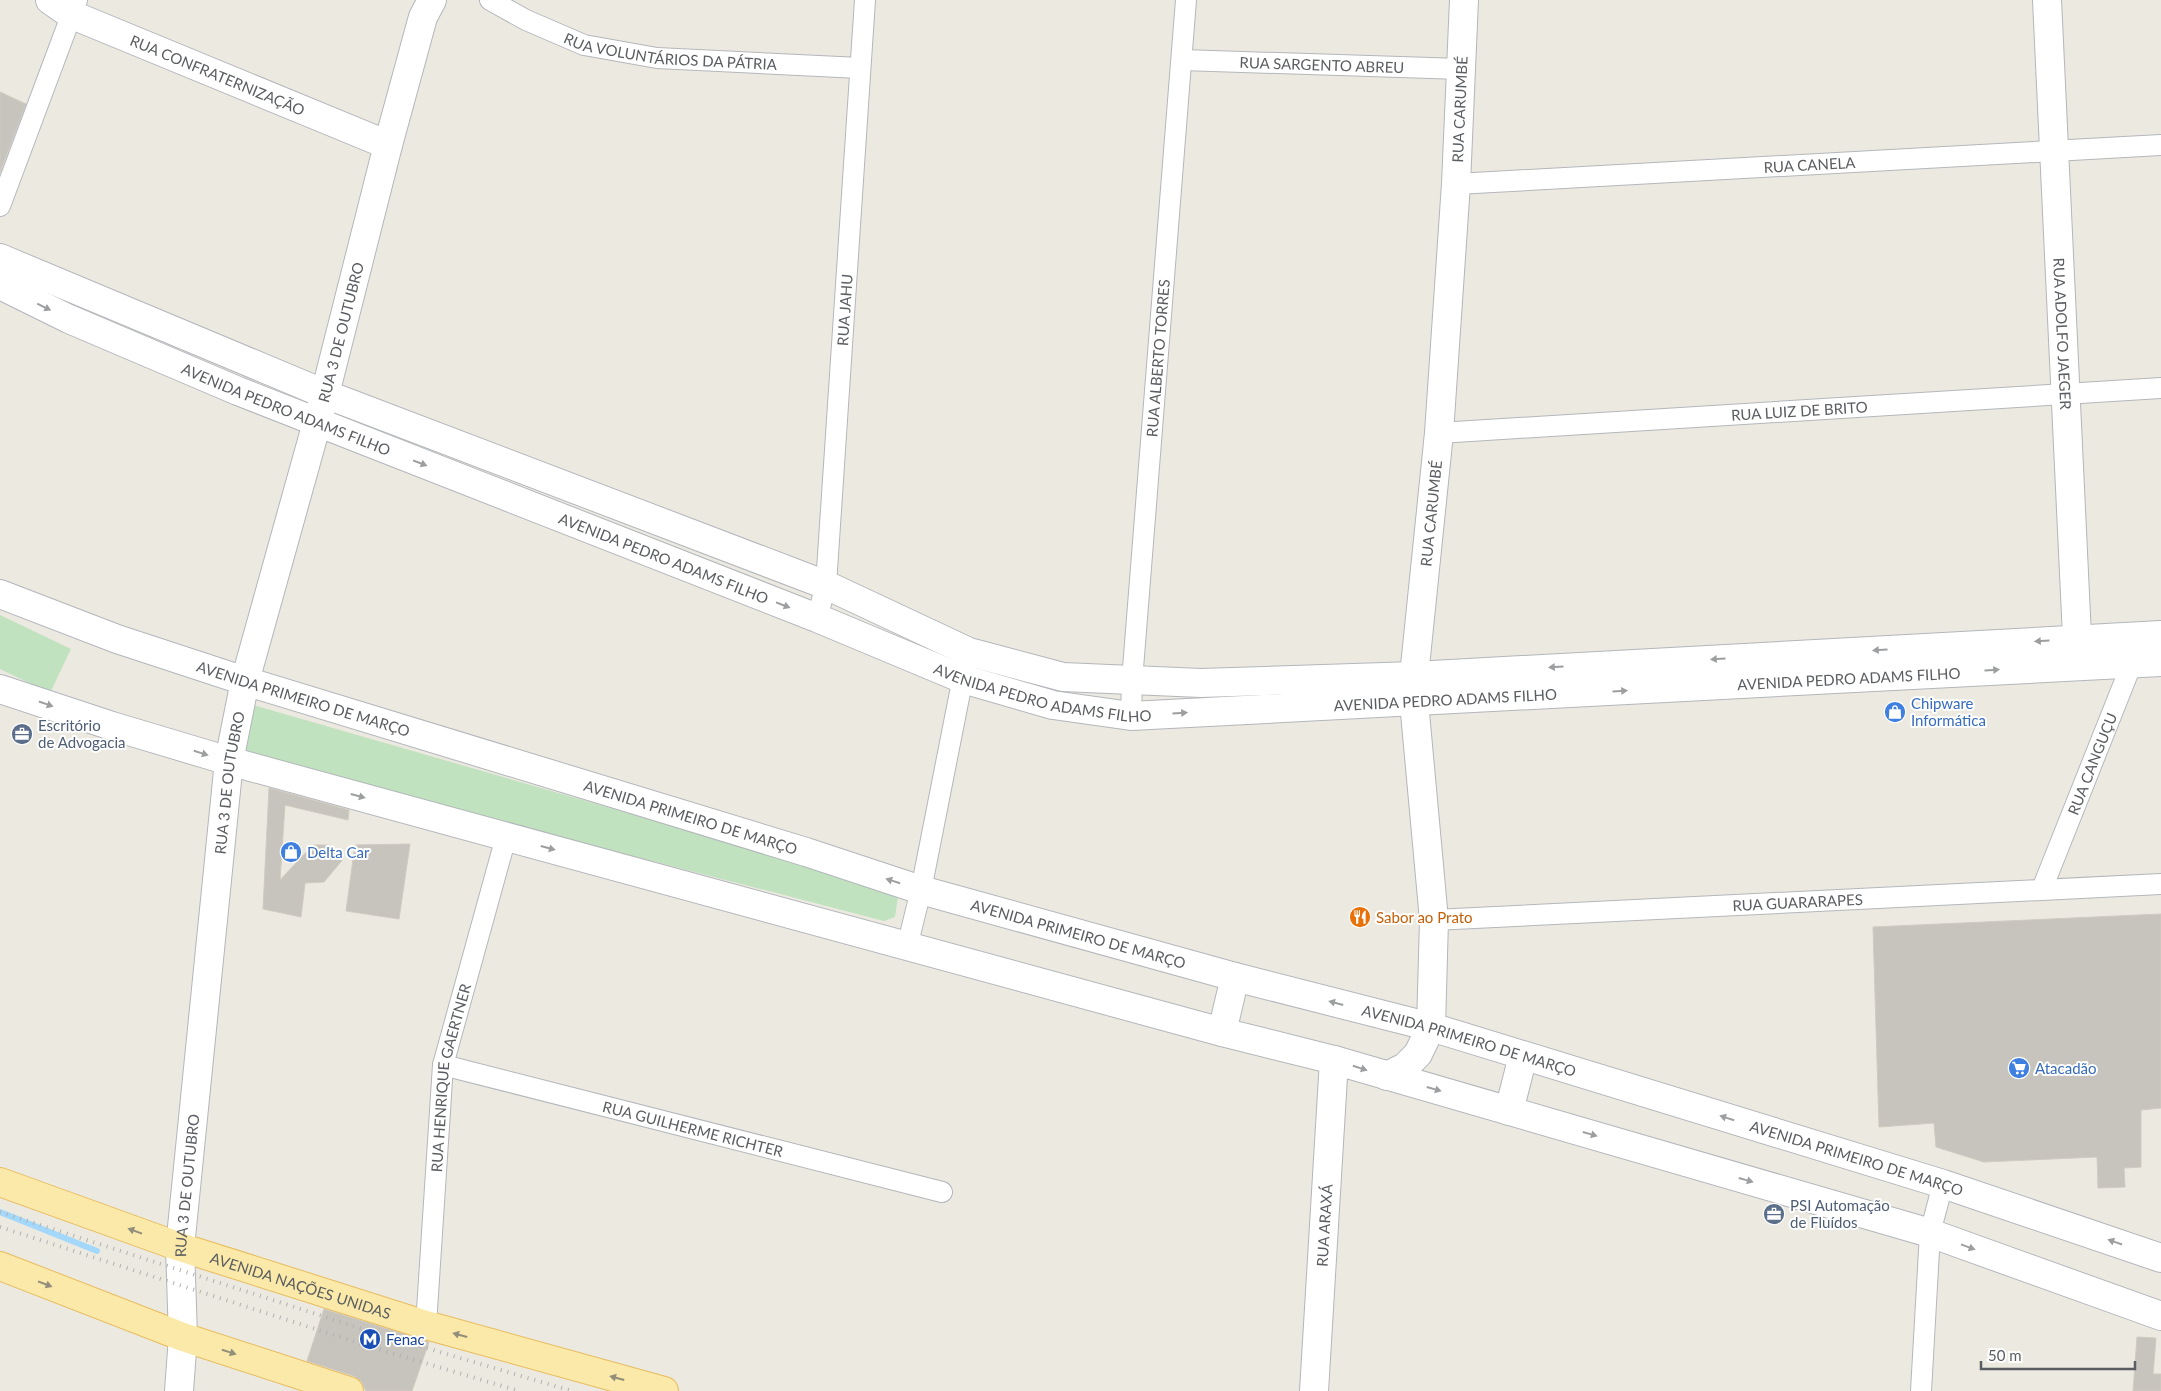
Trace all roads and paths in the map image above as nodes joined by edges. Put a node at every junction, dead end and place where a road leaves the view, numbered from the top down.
1 (490, 0) edge
2 (865, 0) edge
3 (1186, 0) edge
4 (1464, 0) edge
5 (2047, 0) edge
6 (66, 5) edge
7 (426, 6) edge
8 (1182, 60) junction
9 (860, 68) junction
10 (1461, 69) junction
11 (388, 145) junction
12 (2161, 145) edge
13 (2053, 151) junction
14 (1456, 184) junction
15 (0, 206) edge
16 (0, 258) edge
17 (0, 285) edge
18 (2161, 388) edge
19 (325, 394) junction
20 (2066, 394) junction
21 (316, 422) junction
22 (1439, 434) junction
23 (826, 585) junction
24 (0, 594) edge
25 (817, 618) junction
26 (2161, 635) edge
27 (2077, 639) junction
28 (2132, 650) junction
29 (968, 652) junction
30 (2161, 662) edge
31 (2078, 666) junction
32 (962, 679) junction
33 (245, 681) junction
34 (1132, 681) junction
35 (0, 688) edge
36 (1414, 689) junction
37 (1131, 716) junction
38 (229, 762) junction
39 (506, 837) junction
40 (2161, 884) edge
41 (2042, 889) junction
42 (921, 890) junction
43 (1434, 920) junction
44 (907, 946) junction
45 (1235, 976) junction
46 (1431, 1028) junction
47 (1222, 1032) junction
48 (1523, 1056) junction
49 (1334, 1060) junction
50 (443, 1066) junction
51 (1387, 1076) junction
52 (1509, 1111) junction
53 (0, 1182) edge
54 (1943, 1184) junction
55 (942, 1192) dead end
56 (1930, 1233) junction
57 (180, 1248) junction
58 (2161, 1258) edge
59 (0, 1266) edge
60 (2161, 1316) edge
61 (426, 1325) junction
62 (183, 1337) junction
63 (179, 1391) edge
64 (349, 1391) edge
65 (664, 1391) edge
66 (1314, 1391) edge
67 (1921, 1391) edge

1 - 9 street, RUA VOLUNTÁRIOS DA PÁTRIA
2 - 9 street, RUA JAHU
3 - 8 street, RUA ALBERTO TORRES
4 - 10 main road, RUA CARUMBÉ
5 - 13 main road, RUA ADOLFO JAEGER
6 - 11 main road, RUA CONFRATERNIZAÇÃO
6 - 15 street
7 - 11 main road, RUA 3 DE OUTUBRO
8 - 10 street, RUA SARGENTO ABREU
8 - 34 street, RUA ALBERTO TORRES
9 - 23 street, RUA JAHU
10 - 14 main road, RUA CARUMBÉ
11 - 19 main road, RUA 3 DE OUTUBRO
12 - 13 street, RUA CANELA
13 - 14 street, RUA CANELA
13 - 20 main road, RUA ADOLFO JAEGER
14 - 22 main road, RUA CARUMBÉ
16 - 19 main road, AVENIDA PEDRO ADAMS FILHO
17 -> 21 main road, AVENIDA PEDRO ADAMS FILHO
18 - 20 street, RUA LUIZ DE BRITO
19 - 21 main road, RUA 3 DE OUTUBRO
19 - 23 main road, AVENIDA PEDRO ADAMS FILHO
20 - 22 street, RUA LUIZ DE BRITO
20 - 27 main road, RUA ADOLFO JAEGER
21 -> 25 main road, AVENIDA PEDRO ADAMS FILHO
21 - 33 main road, RUA 3 DE OUTUBRO
22 - 36 main road, RUA CARUMBÉ
23 - 25 street, RUA JAHU
23 - 29 main road, AVENIDA PEDRO ADAMS FILHO
24 - 33 main road, AVENIDA PRIMEIRO DE MARÇO
25 - 32 main road, AVENIDA PEDRO ADAMS FILHO
26 - 28 main road, AVENIDA PEDRO ADAMS FILHO
27 - 28 main road, AVENIDA PEDRO ADAMS FILHO
27 - 31 main road, RUA ADOLFO JAEGER
27 -> 36 main road, AVENIDA PEDRO ADAMS FILHO
28 - 30 main road, AVENIDA PEDRO ADAMS FILHO
28 - 31 main road, AVENIDA PEDRO ADAMS FILHO
28 - 41 street, RUA CANGUÇU
29 - 32 street
29 - 34 main road, AVENIDA PEDRO ADAMS FILHO
36 -> 31 main road, AVENIDA PEDRO ADAMS FILHO
32 - 37 main road, AVENIDA PEDRO ADAMS FILHO
32 - 42 street
33 - 38 main road, RUA 3 DE OUTUBRO
42 -> 33 main road, AVENIDA PRIMEIRO DE MARÇO
34 - 36 main road, AVENIDA PEDRO ADAMS FILHO
34 - 37 street, RUA ALBERTO TORRES
35 -> 38 main road
37 -> 36 main road, AVENIDA PEDRO ADAMS FILHO
36 - 43 main road, RUA CARUMBÉ
38 -> 39 main road
38 - 57 main road, RUA 3 DE OUTUBRO
39 -> 44 main road
39 - 50 street, RUA HENRIQUE GAERTNER
40 - 41 street, RUA GUARARAPES
41 - 43 street, RUA GUARARAPES
42 - 44 street
42 - 45 main road, AVENIDA PRIMEIRO DE MARÇO
43 - 46 main road, RUA CARUMBÉ
44 - 47 main road
46 -> 45 main road, AVENIDA PRIMEIRO DE MARÇO
45 - 47 main road
46 - 48 main road, AVENIDA PRIMEIRO DE MARÇO
46 - 51 main road
47 - 49 main road
48 - 52 main road
54 -> 48 main road, AVENIDA PRIMEIRO DE MARÇO
49 -> 51 main road
49 - 66 main road, RUA ARAXÁ
50 - 55 street, RUA GUILHERME RICHTER
50 - 61 street, RUA HENRIQUE GAERTNER
51 -> 52 main road
52 -> 56 main road
57 -> 53 main road, AVENIDA NAÇÕES UNIDAS
54 - 56 street
58 -> 54 main road, AVENIDA PRIMEIRO DE MARÇO
56 -> 60 main road
56 - 67 street
57 - 61 main road, AVENIDA NAÇÕES UNIDAS
57 - 62 main road, RUA 3 DE OUTUBRO
59 -> 62 main road
65 -> 61 main road, AVENIDA NAÇÕES UNIDAS
62 - 63 main road, RUA 3 DE OUTUBRO
62 -> 64 main road

